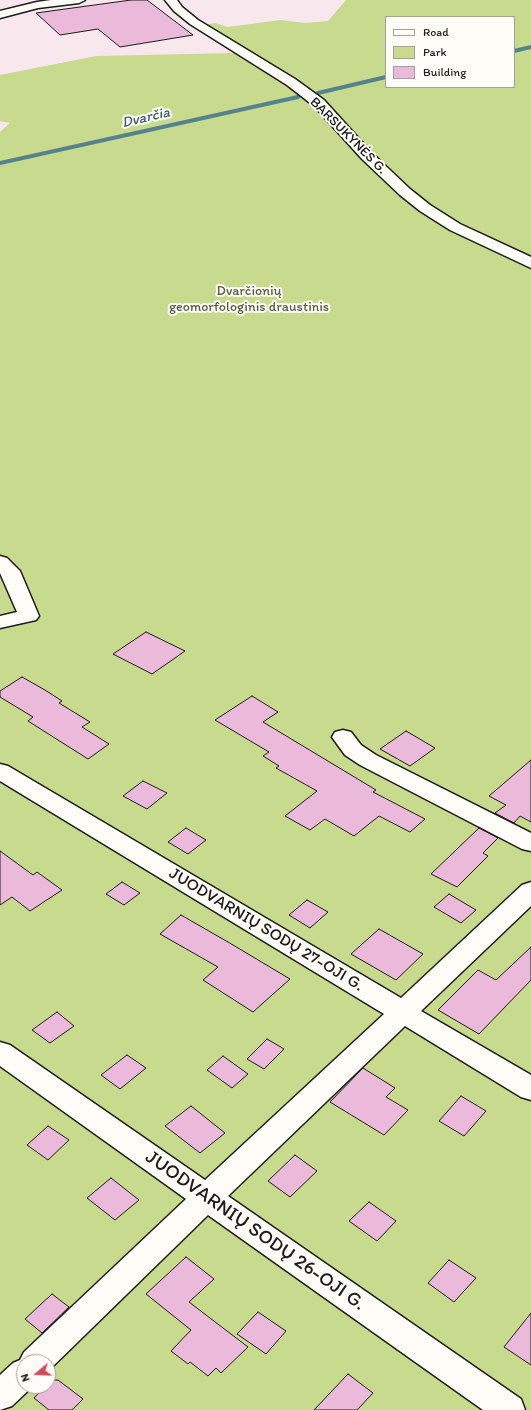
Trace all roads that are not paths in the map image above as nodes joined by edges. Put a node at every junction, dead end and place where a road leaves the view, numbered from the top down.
1 (79, 0) edge
2 (171, 0) edge
3 (0, 15) edge
4 (531, 263) edge
5 (0, 562) edge
6 (0, 622) edge
7 (343, 737) dead end
8 (0, 771) edge
9 (531, 843) edge
10 (531, 891) edge
11 (403, 1012) junction
12 (0, 1052) edge
13 (531, 1089) edge
14 (207, 1197) junction
15 (44, 1354) edge
16 (16, 1381) edge
17 (0, 1396) edge
18 (510, 1410) edge

1 - 3 street
2 - 4 street, BARSUKYNĖS G.
5 - 6 street
7 - 9 street
8 - 11 street, JUODVARNIŲ SODŲ 27-OJI G.
10 - 11 street
11 - 13 street, JUODVARNIŲ SODŲ 27-OJI G.
11 - 14 street
12 - 14 street, JUODVARNIŲ SODŲ 26-OJI G.
14 - 15 street
14 - 18 street, JUODVARNIŲ SODŲ 26-OJI G.
16 - 17 street

